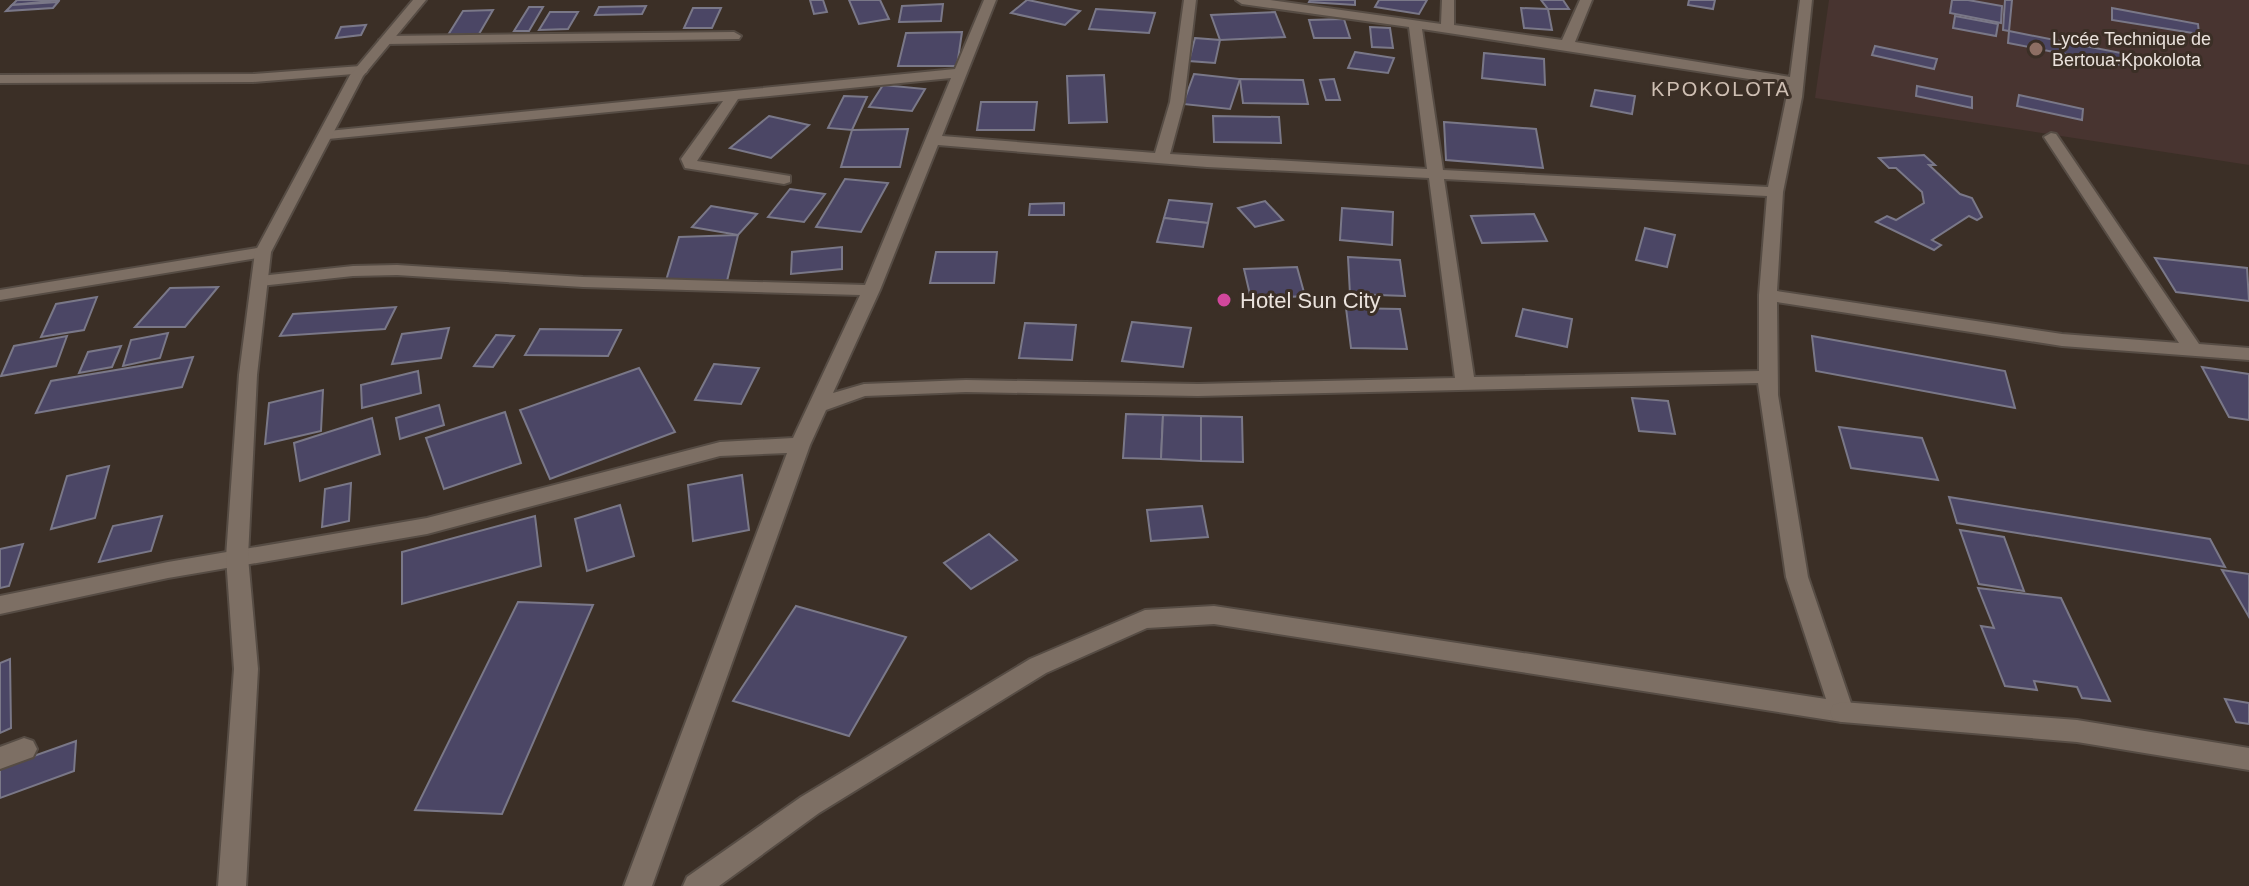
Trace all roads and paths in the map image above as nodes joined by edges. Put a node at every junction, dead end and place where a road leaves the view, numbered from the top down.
1 (420, 0) edge
2 (990, 0) edge
3 (1190, 0) edge
4 (1242, 0) edge
5 (1368, 0) edge
6 (1448, 0) edge
7 (1586, 0) edge
8 (1806, 0) edge
9 (1366, 17) junction
10 (1415, 24) junction
11 (1447, 28) junction
12 (734, 36) dead end
13 (386, 40) junction
14 (1567, 45) junction
15 (361, 70) junction
16 (960, 73) junction
17 (0, 79) edge
18 (1797, 82) junction
19 (733, 96) junction
20 (328, 135) junction
21 (2051, 137) dead end
22 (933, 140) junction
23 (1161, 158) junction
24 (1436, 171) junction
25 (784, 179) dead end
26 (1775, 192) junction
27 (263, 252) junction
28 (260, 281) junction
29 (871, 290) junction
30 (0, 295) edge
31 (1768, 295) junction
32 (2193, 350) junction
33 (2249, 354) edge
34 (1768, 377) junction
35 (1465, 384) junction
36 (819, 405) junction
37 (800, 445) junction
38 (237, 557) junction
39 (0, 605) edge
40 (1842, 712) junction
41 (2249, 759) edge
42 (232, 886) edge
43 (638, 886) edge
44 (697, 886) edge

1 - 13 street
2 - 16 street
3 - 23 street
4 - 9 street
5 - 9 street
6 - 11 street
7 - 14 street
8 - 18 street
9 - 10 street
10 - 11 street
10 - 24 street
11 - 14 street
12 - 13 street
13 - 15 street
14 - 18 street
15 - 17 street
15 - 20 street
16 - 19 street
16 - 22 street
18 - 26 street
19 - 20 street
19 - 25 street
20 - 27 street
21 - 32 street
22 - 23 street
22 - 29 street
23 - 24 street
24 - 26 street
24 - 35 street
26 - 31 street
27 - 28 street
27 - 30 street
28 - 29 street
28 - 38 street
29 - 36 street
31 - 32 street
31 - 34 street
32 - 33 street
34 - 35 street
34 - 40 street
35 - 36 street
36 - 37 street
37 - 38 street
37 - 43 street
38 - 39 street
38 - 42 street
40 - 41 street
40 - 44 street

